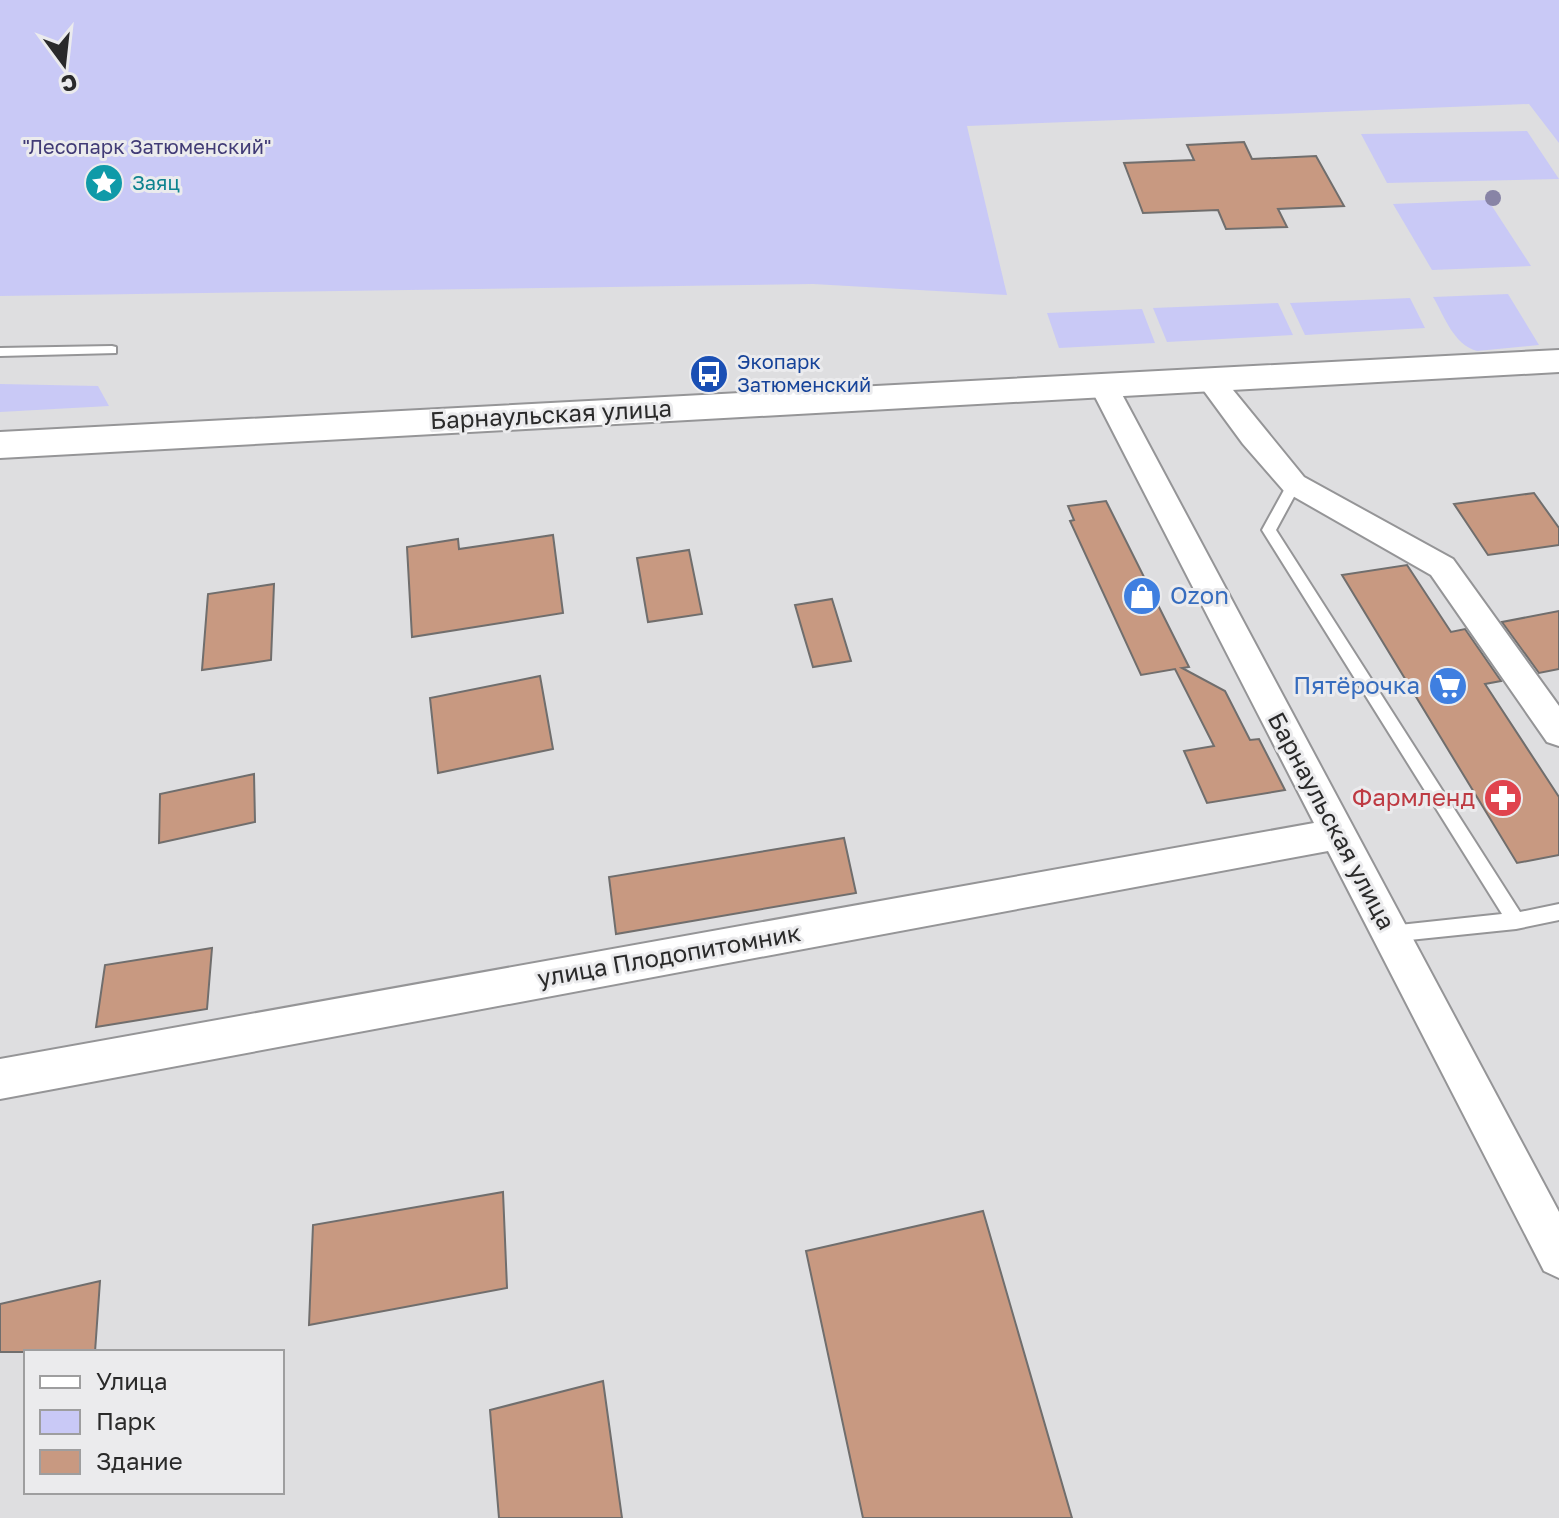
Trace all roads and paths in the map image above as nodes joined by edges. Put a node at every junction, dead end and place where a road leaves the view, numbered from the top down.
1 (112, 350) dead end
2 (0, 352) edge
3 (1559, 361) edge
4 (1210, 380) junction
5 (1103, 385) junction
6 (0, 445) edge
7 (1294, 484) junction
8 (1559, 732) edge
9 (1338, 834) junction
10 (1559, 912) edge
11 (1516, 921) junction
12 (1390, 934) junction
13 (0, 1079) edge
14 (1559, 1256) edge

1 - 2 lane
3 - 4 street, Барнаульская улица
4 - 5 street, Барнаульская улица
4 - 7 street
5 - 6 street, Барнаульская улица
5 - 9 street, Барнаульская улица
7 - 8 street
7 - 11 lane
9 - 12 street, Барнаульская улица
9 - 13 street, улица Плодопитомник
10 - 11 lane
11 - 12 lane
12 - 14 street, Барнаульская улица

